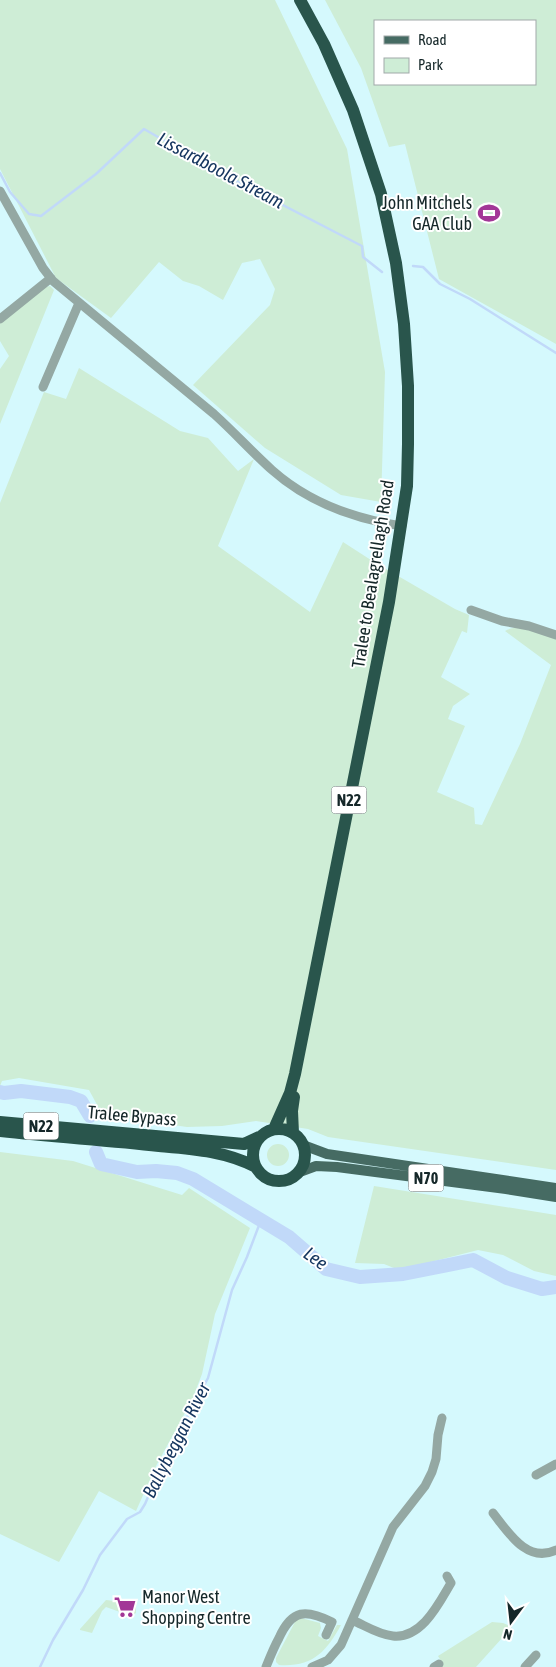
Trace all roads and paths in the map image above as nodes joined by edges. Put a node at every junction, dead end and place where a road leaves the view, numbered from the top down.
1 (300, 0) edge
2 (0, 191) edge
3 (51, 278) junction
4 (79, 303) junction
5 (0, 319) edge
6 (43, 387) dead end
7 (402, 526) junction
8 (471, 610) dead end
9 (556, 635) edge
10 (295, 1074) junction
11 (0, 1122) edge
12 (274, 1129) junction
13 (0, 1131) edge
14 (293, 1133) junction
15 (81, 1134) junction
16 (105, 1135) junction
17 (259, 1137) junction
18 (303, 1146) junction
19 (256, 1166) junction
20 (297, 1173) junction
21 (556, 1188) edge
22 (556, 1198) edge
23 (442, 1418) dead end
24 (556, 1464) edge
25 (536, 1475) dead end
26 (493, 1513) dead end
27 (556, 1550) edge
28 (447, 1576) dead end
29 (352, 1620) junction
30 (326, 1635) dead end
31 (536, 1655) dead end
32 (318, 1666) edge
33 (266, 1667) edge
34 (525, 1667) edge

1 - 7 highway, Tralee to Bealagrellagh Road / N22
2 - 3 street
3 - 4 street
3 - 5 street
4 - 6 street
4 - 7 street
7 - 10 highway, Tralee to Bealagrellagh Road / N22
8 - 9 street
10 - 12 highway, Tralee to Bealagrellagh Road / N22
10 - 14 highway, Tralee to Bealagrellagh Road / N22
11 - 15 highway, Tralee Bypass / N22
12 - 14 highway
12 - 17 highway, N22
13 - 15 highway, Tralee Bypass / N22
14 - 18 highway
15 - 16 highway, Tralee Bypass / N22
16 - 17 highway, Tralee Bypass / N22
16 - 19 highway, Tralee Bypass / N22
17 - 19 highway
18 - 20 highway
18 - 21 main road, N70
19 - 20 highway, N22
20 - 22 main road, N70
23 - 29 street
24 - 25 street
26 - 27 street
28 - 29 street
29 - 32 street
30 - 33 street
31 - 34 street

